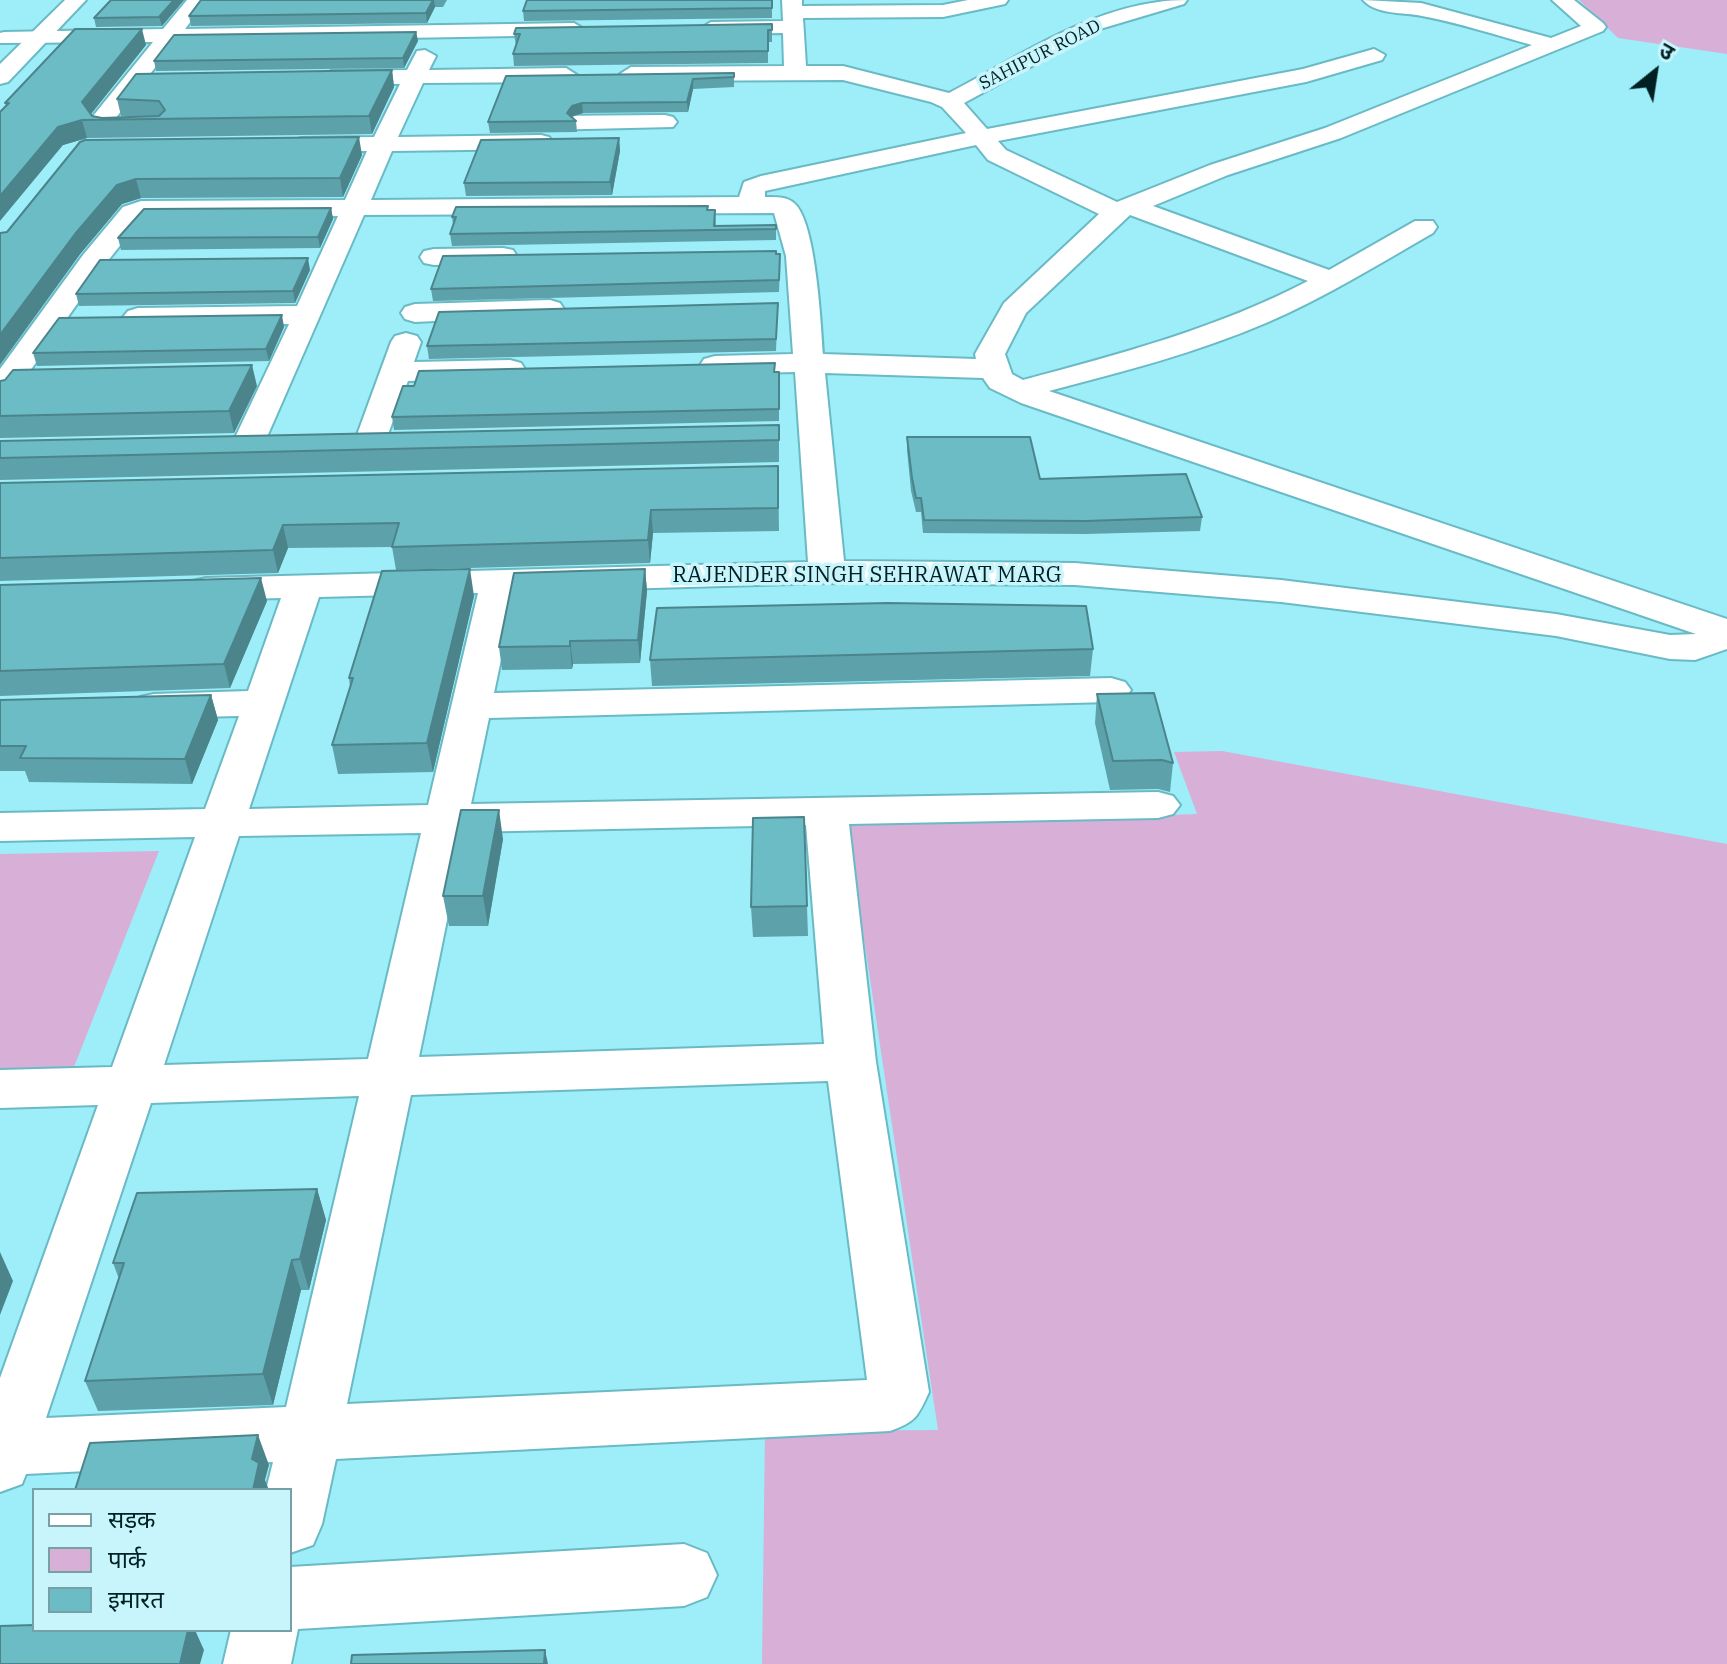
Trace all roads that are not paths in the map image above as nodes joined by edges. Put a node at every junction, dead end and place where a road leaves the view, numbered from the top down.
1 (76, 0) edge
2 (197, 0) edge
3 (998, 0) edge
4 (1177, 0) edge
5 (1373, 0) edge
6 (1562, 0) edge
7 (271, 11) edge
8 (28, 13) dead end
9 (792, 13) edge
10 (443, 20) junction
11 (698, 28) edge
12 (588, 29) edge
13 (254, 34) junction
14 (169, 35) junction
15 (39, 37) junction
16 (2, 40) edge
17 (1555, 45) junction
18 (1374, 55) dead end
19 (1286, 61) dead end
20 (795, 72) junction
21 (555, 75) junction
22 (585, 75) edge
23 (615, 75) edge
24 (1306, 75) junction
25 (0, 77) edge
26 (414, 77) junction
27 (305, 79) edge
28 (133, 81) junction
29 (164, 81) edge
30 (1336, 86) dead end
31 (1365, 98) dead end
32 (950, 102) junction
33 (1394, 109) junction
34 (665, 122) dead end
35 (298, 125) edge
36 (540, 133) junction
37 (385, 134) junction
38 (983, 138) junction
39 (619, 141) edge
40 (474, 143) junction
41 (273, 146) edge
42 (102, 148) edge
43 (458, 185) junction
44 (751, 204) junction
45 (355, 207) junction
46 (1123, 209) junction
47 (1424, 227) dead end
48 (767, 251) edge
49 (799, 251) junction
50 (529, 255) edge
51 (434, 257) junction
52 (93, 261) junction
53 (124, 261) edge
54 (1331, 280) junction
55 (804, 303) junction
56 (773, 304) edge
57 (571, 309) edge
58 (415, 313) junction
59 (306, 315) junction
60 (116, 317) edge
61 (52, 318) junction
62 (84, 318) edge
63 (809, 363) junction
64 (682, 366) edge
65 (539, 369) edge
66 (396, 372) junction
67 (1006, 380) junction
68 (16, 383) edge
69 (370, 443) edge
70 (247, 446) edge
71 (827, 572) junction
72 (499, 581) junction
73 (304, 586) junction
74 (176, 590) edge
75 (1727, 634) edge
76 (1111, 690) edge
77 (263, 703) junction
78 (471, 706) junction
79 (124, 707) edge
80 (1158, 805) dead end
81 (826, 811) junction
82 (445, 818) junction
83 (221, 822) junction
84 (0, 827) edge
85 (851, 1062) junction
86 (387, 1077) junction
87 (129, 1085) junction
88 (0, 1089) edge
89 (311, 1435) junction
90 (2, 1453) edge
91 (292, 1516) edge
92 (684, 1575) dead end
93 (292, 1598) edge
94 (265, 1632) edge
95 (257, 1664) edge

1 - 15 street
2 - 14 street
3 - 9 street
4 - 32 street, SAHIPUR ROAD
5 - 17 street
6 - 17 street
7 - 13 street
8 - 16 street
9 - 11 street
9 - 20 street
10 - 12 street
10 - 13 street
10 - 26 street
13 - 14 street
14 - 15 street
14 - 28 street
15 - 16 street
15 - 25 street
17 - 33 street
18 - 24 street
19 - 24 street
20 - 23 street
20 - 32 street
21 - 22 street
21 - 26 street
21 - 36 street
24 - 30 street
24 - 38 street
26 - 27 street
26 - 37 street
28 - 29 street
28 - 42 street
31 - 33 street
32 - 38 street
33 - 46 street
34 - 36 street
35 - 37 street
36 - 39 street
36 - 40 street
37 - 40 street
37 - 41 street
37 - 45 street
38 - 44 street
38 - 46 street
40 - 43 street
43 - 44 street
43 - 45 street
43 - 51 street
44 - 49 street
45 - 52 street
45 - 59 street
46 - 54 street
46 - 67 street
47 - 54 street
48 - 49 street
49 - 55 street
50 - 51 street
51 - 58 street
52 - 53 street
52 - 61 street
54 - 67 street
55 - 56 street
55 - 63 street
57 - 58 street
58 - 66 street
59 - 60 street
59 - 70 street
61 - 62 street
61 - 68 street
63 - 64 street
63 - 67 street
63 - 71 street
65 - 66 street
66 - 69 street
67 - 75 street
71 - 72 street, RAJENDER SINGH SEHRAWAT MARG
71 - 75 street, RAJENDER SINGH SEHRAWAT MARG
72 - 73 street, RAJENDER SINGH SEHRAWAT MARG
72 - 78 street
73 - 74 street, RAJENDER SINGH SEHRAWAT MARG
73 - 77 street
76 - 78 street
77 - 79 street
77 - 83 street
78 - 82 street
80 - 81 street
81 - 82 street
81 - 85 street
82 - 83 street
82 - 86 street
83 - 84 street
83 - 87 street
85 - 86 street
85 - 89 street
86 - 87 street
86 - 89 street
87 - 88 street
87 - 90 street
89 - 90 street
89 - 91 street
92 - 93 street
94 - 95 street

